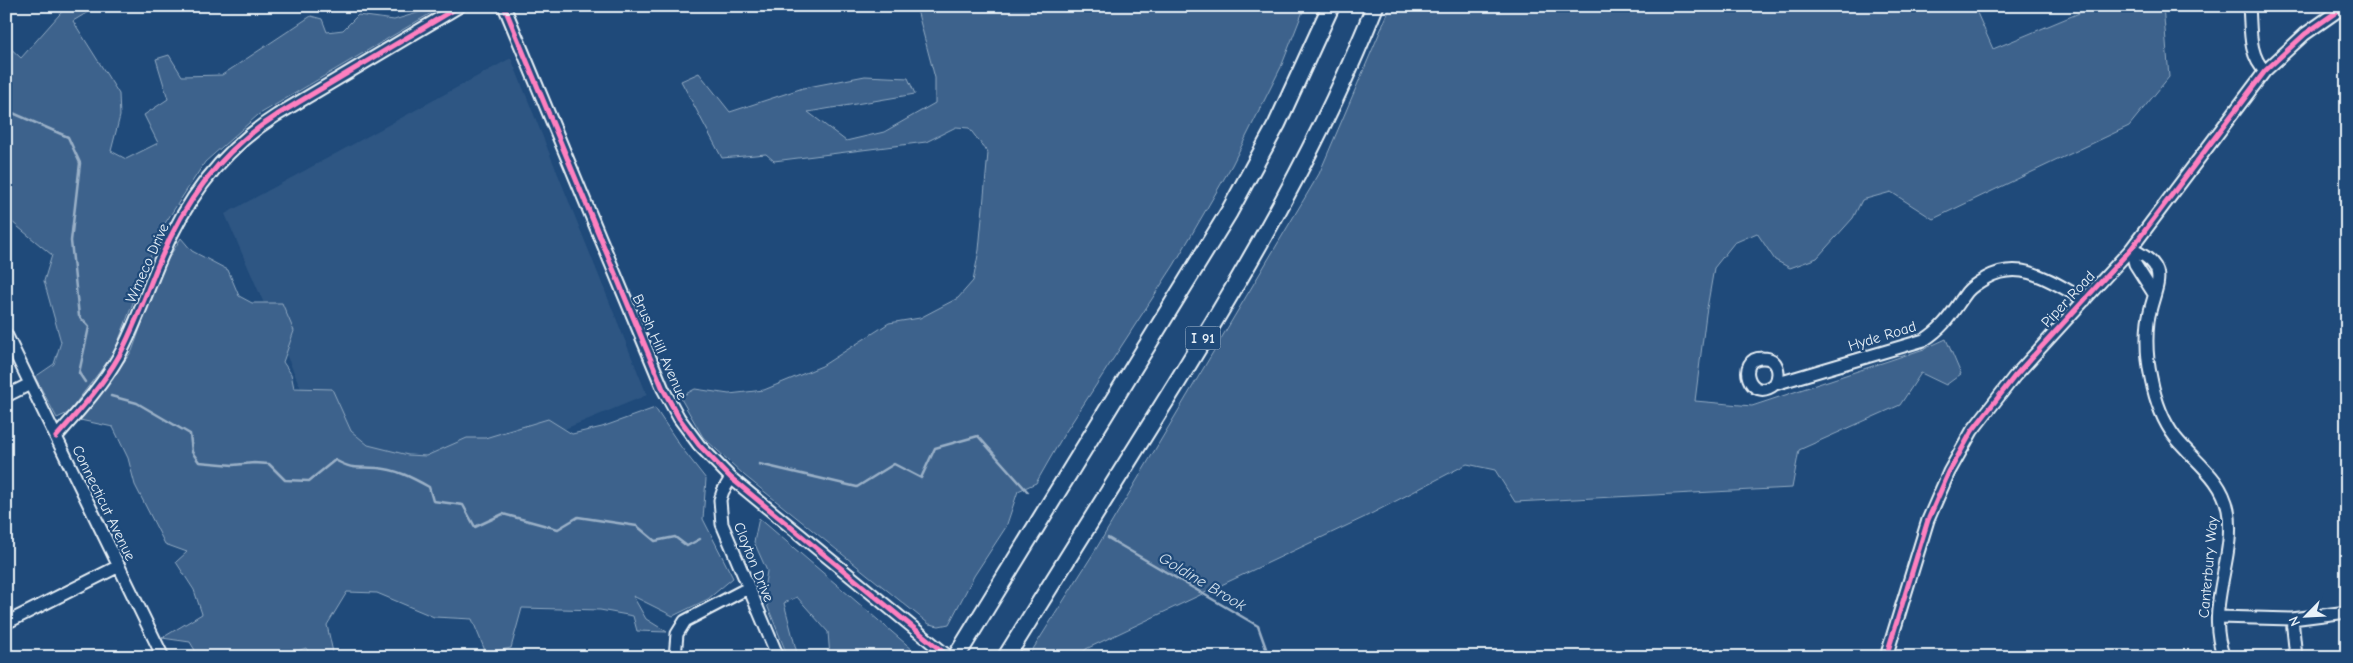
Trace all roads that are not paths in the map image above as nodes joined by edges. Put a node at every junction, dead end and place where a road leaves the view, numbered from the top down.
1 (460, 6) edge
2 (504, 6) edge
3 (1331, 6) edge
4 (1374, 6) edge
5 (2249, 6) edge
6 (2344, 6) edge
7 (2264, 71) junction
8 (2131, 249) junction
9 (2085, 300) junction
10 (6, 334) edge
11 (30, 384) junction
12 (1775, 384) dead end
13 (6, 396) edge
14 (56, 438) junction
15 (731, 478) junction
16 (119, 566) junction
17 (748, 588) junction
18 (2347, 612) edge
19 (2218, 617) junction
20 (2292, 619) junction
21 (6, 623) edge
22 (162, 657) edge
23 (675, 657) edge
24 (778, 657) edge
25 (948, 657) edge
26 (956, 657) edge
27 (1006, 657) edge
28 (1886, 657) edge
29 (2224, 657) edge
30 (2296, 657) edge

1 - 14 street, Wmeco Drive
2 - 15 street, Brush Hill Avenue
3 - 26 highway, I 91
4 - 27 highway, I 91
5 - 7 street
6 - 7 street, Piper Road
7 - 8 street, Piper Road
8 - 9 street, Piper Road
8 - 19 street, Canterbury Way
9 - 12 street, Hyde Road
9 - 28 street, Piper Road
10 - 11 street, Connecticut Avenue
11 - 13 street
11 - 14 street, Connecticut Avenue
14 - 16 street, Connecticut Avenue
15 - 17 street, Clayton Drive
15 - 25 street, Brush Hill Avenue
16 - 21 street
16 - 22 street, Connecticut Avenue
17 - 23 street
17 - 24 street, Clayton Drive
18 - 20 street
19 - 20 street
19 - 29 street, Canterbury Way
20 - 30 street

